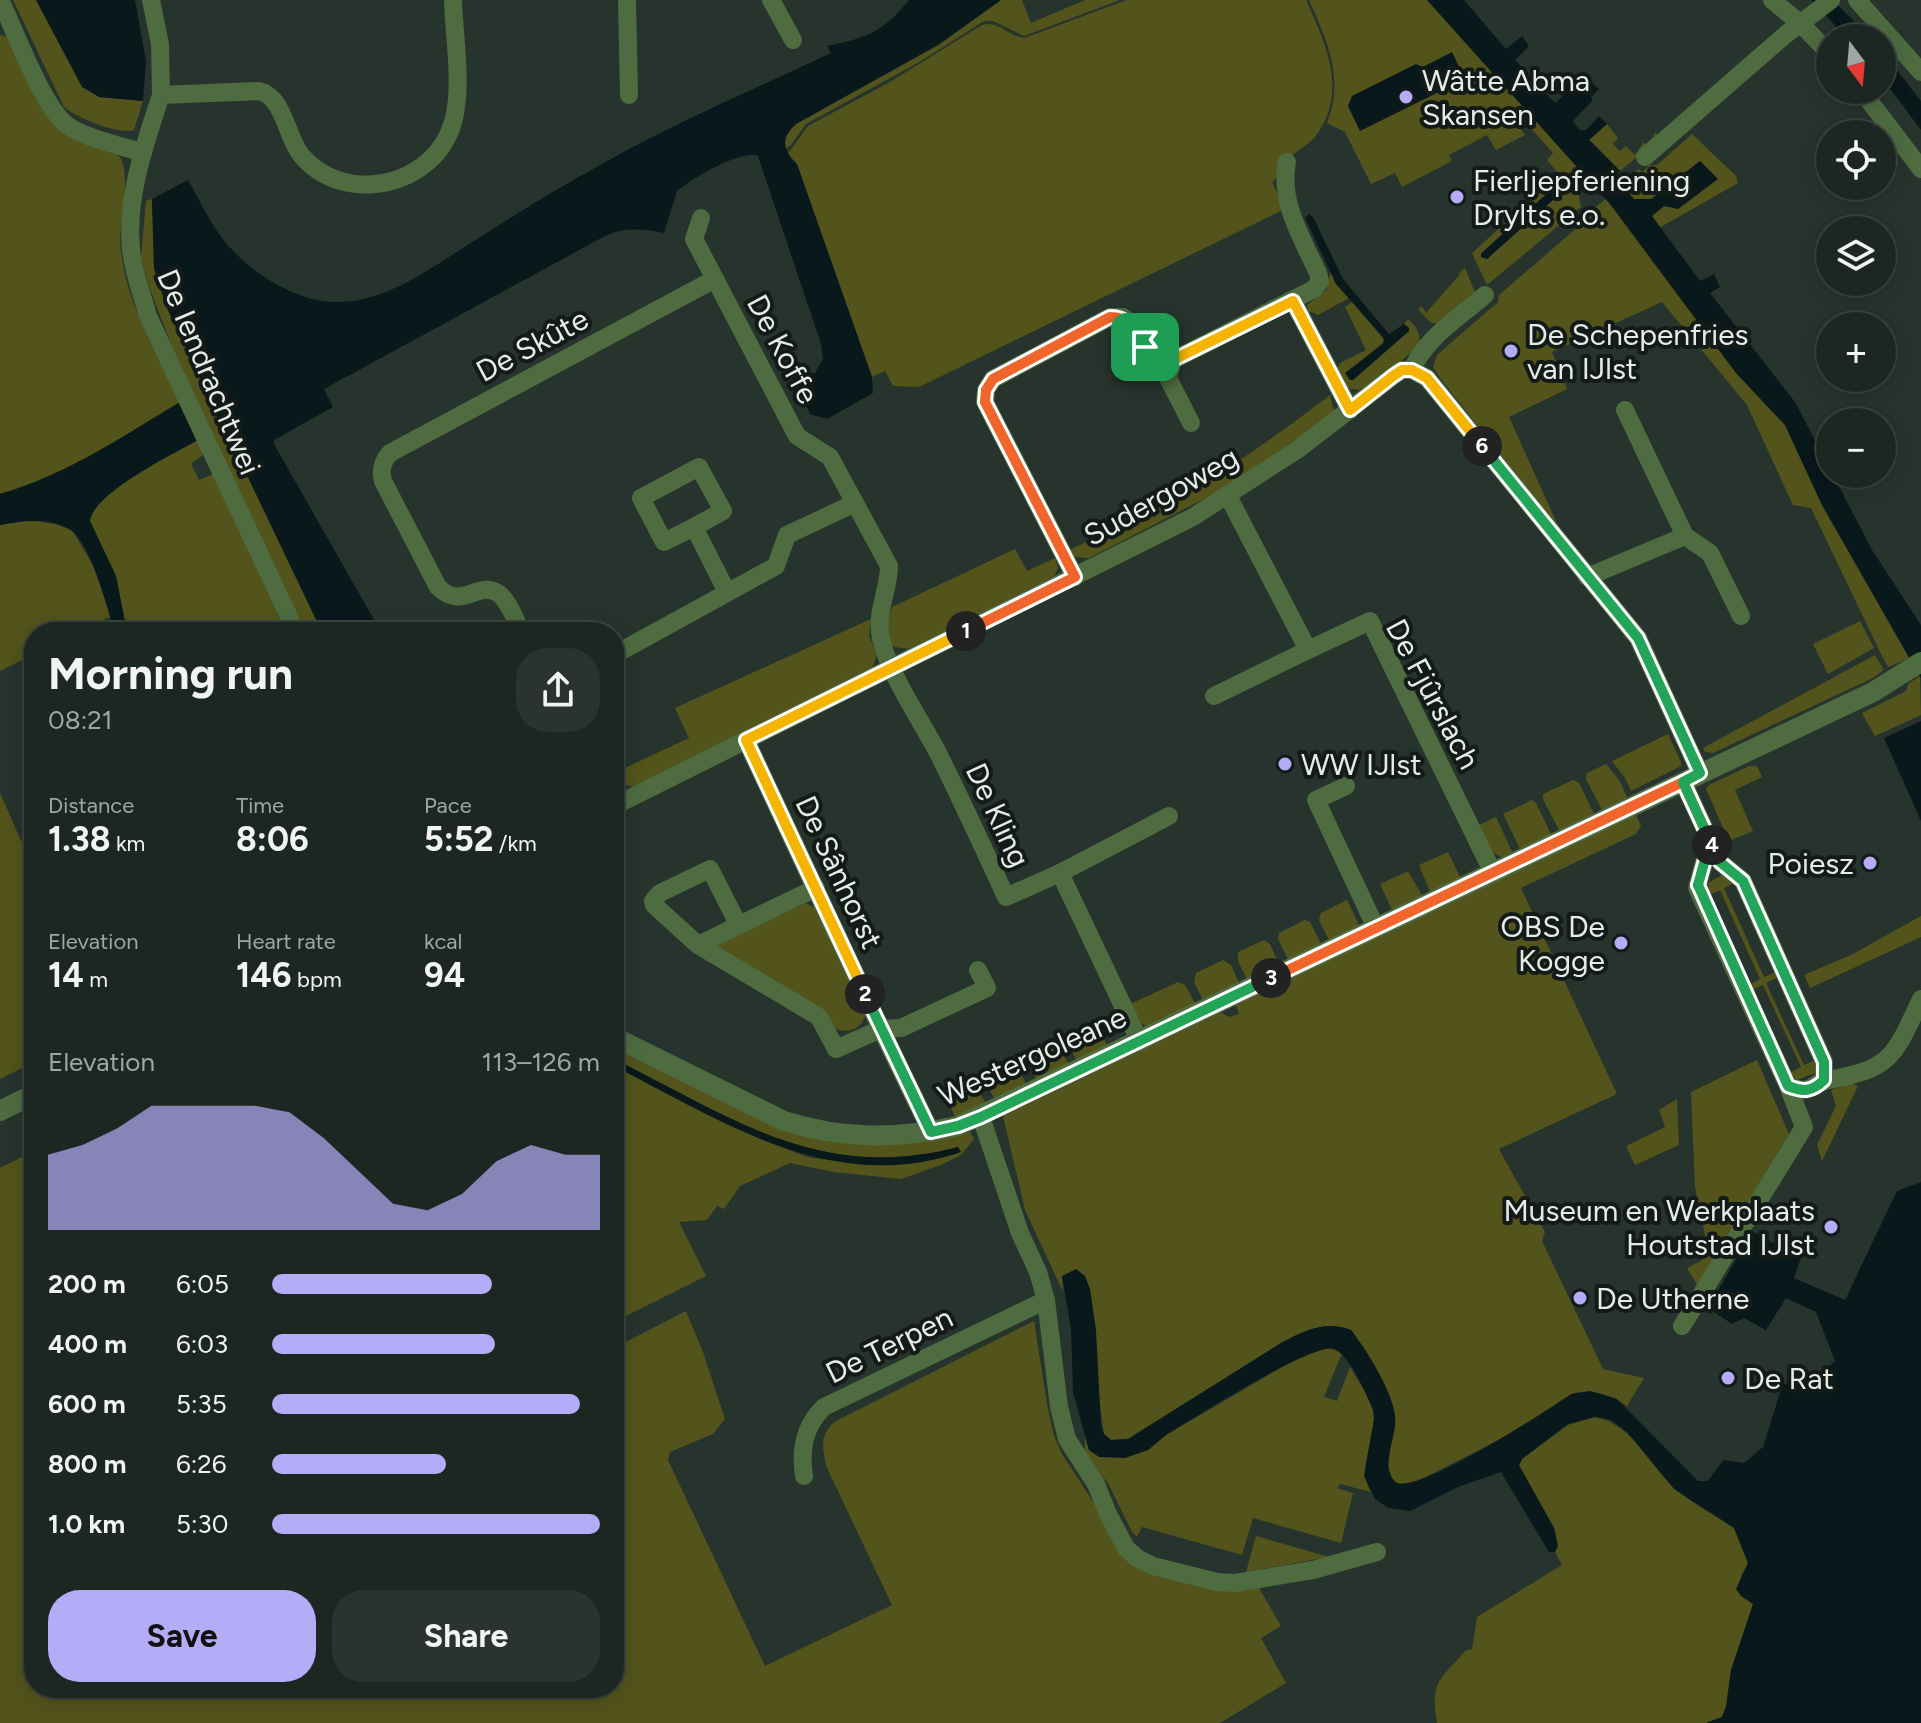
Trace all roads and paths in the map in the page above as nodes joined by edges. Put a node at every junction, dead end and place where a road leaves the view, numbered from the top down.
1 (0, 0) edge
2 (151, 0) edge
3 (453, 0) edge
4 (627, 0) edge
5 (771, 0) edge
6 (1772, 0) edge
7 (1857, 0) edge
8 (1825, 5) edge
9 (1801, 24) junction
10 (793, 40) dead end
11 (1816, 40) edge
12 (1921, 72) edge
13 (161, 95) junction
14 (629, 95) dead end
15 (1872, 104) edge
16 (143, 153) junction
17 (1645, 157) dead end
18 (1287, 162) dead end
19 (1921, 169) edge
20 (701, 218) dead end
21 (715, 279) junction
22 (1485, 295) dead end
23 (1293, 301) junction
24 (1173, 360) junction
25 (1412, 370) junction
26 (1350, 410) junction
27 (1625, 410) dead end
28 (1191, 423) dead end
29 (1228, 496) junction
30 (855, 503) junction
31 (694, 527) junction
32 (1685, 536) junction
33 (1075, 577) junction
34 (1587, 577) junction
35 (727, 592) junction
36 (1741, 616) dead end
37 (291, 622) edge
38 (516, 622) edge
39 (624, 649) edge
40 (1308, 650) junction
41 (1914, 666) edge
42 (893, 668) junction
43 (1214, 696) dead end
44 (746, 740) junction
45 (1692, 778) junction
46 (1346, 786) dead end
47 (624, 797) edge
48 (1169, 816) dead end
49 (1710, 841) junction
50 (1060, 873) junction
51 (1493, 873) junction
52 (816, 888) junction
53 (738, 924) junction
54 (1376, 928) junction
55 (698, 945) junction
56 (978, 970) dead end
57 (1921, 999) edge
58 (881, 1029) junction
59 (624, 1042) edge
60 (1140, 1042) junction
61 (1824, 1080) junction
62 (1788, 1086) junction
63 (24, 1099) edge
64 (0, 1111) edge
65 (981, 1117) junction
66 (931, 1132) junction
67 (1046, 1300) junction
68 (1682, 1326) dead end
69 (804, 1476) dead end
70 (1377, 1552) dead end

1 - 16 street
2 - 13 street, De Iendrachtwei
3 - 13 street
4 - 14 street
5 - 10 street
6 - 9 street
7 - 12 street
8 - 9 street
9 - 11 street
9 - 17 street
13 - 16 street, De Iendrachtwei
15 - 19 street
16 - 37 street, De Iendrachtwei
18 - 23 street
20 - 21 street, De Koffe
21 - 30 street, De Koffe
21 - 38 street, De Skûte
22 - 25 street, Sudergoweg
23 - 24 street
23 - 26 street
24 - 28 street
24 - 33 street
25 - 26 street, Sudergoweg
25 - 34 street
26 - 29 street, Sudergoweg
27 - 32 street
29 - 33 street, Sudergoweg
29 - 40 street
30 - 35 street
30 - 42 street, De Koffe
31 - 31 street
31 - 35 street
32 - 34 street
32 - 36 street
33 - 42 street, Sudergoweg
34 - 45 street
35 - 39 street
40 - 43 street
40 - 51 street, De Fjûrslach
41 - 45 street, Westergoleane
42 - 44 street, Sudergoweg
42 - 50 street, De Kling
44 - 47 street, Sudergoweg
44 - 52 street, De Sânhorst
45 - 49 street
45 - 51 street, Westergoleane
46 - 54 street
48 - 50 street
49 - 61 street
49 - 62 street
50 - 60 street, De Kling
51 - 54 street, Westergoleane
52 - 53 street
52 - 58 street, De Sânhorst
53 - 55 street
53 - 55 street
54 - 60 street, Westergoleane
55 - 58 street
56 - 58 street
57 - 61 street
58 - 66 street, De Sânhorst
59 - 66 street, Westergoleane
60 - 65 street, Westergoleane
61 - 62 street
62 - 68 street
63 - 64 street
65 - 66 street, Westergoleane
65 - 67 street
67 - 69 street, De Terpen
67 - 70 street

